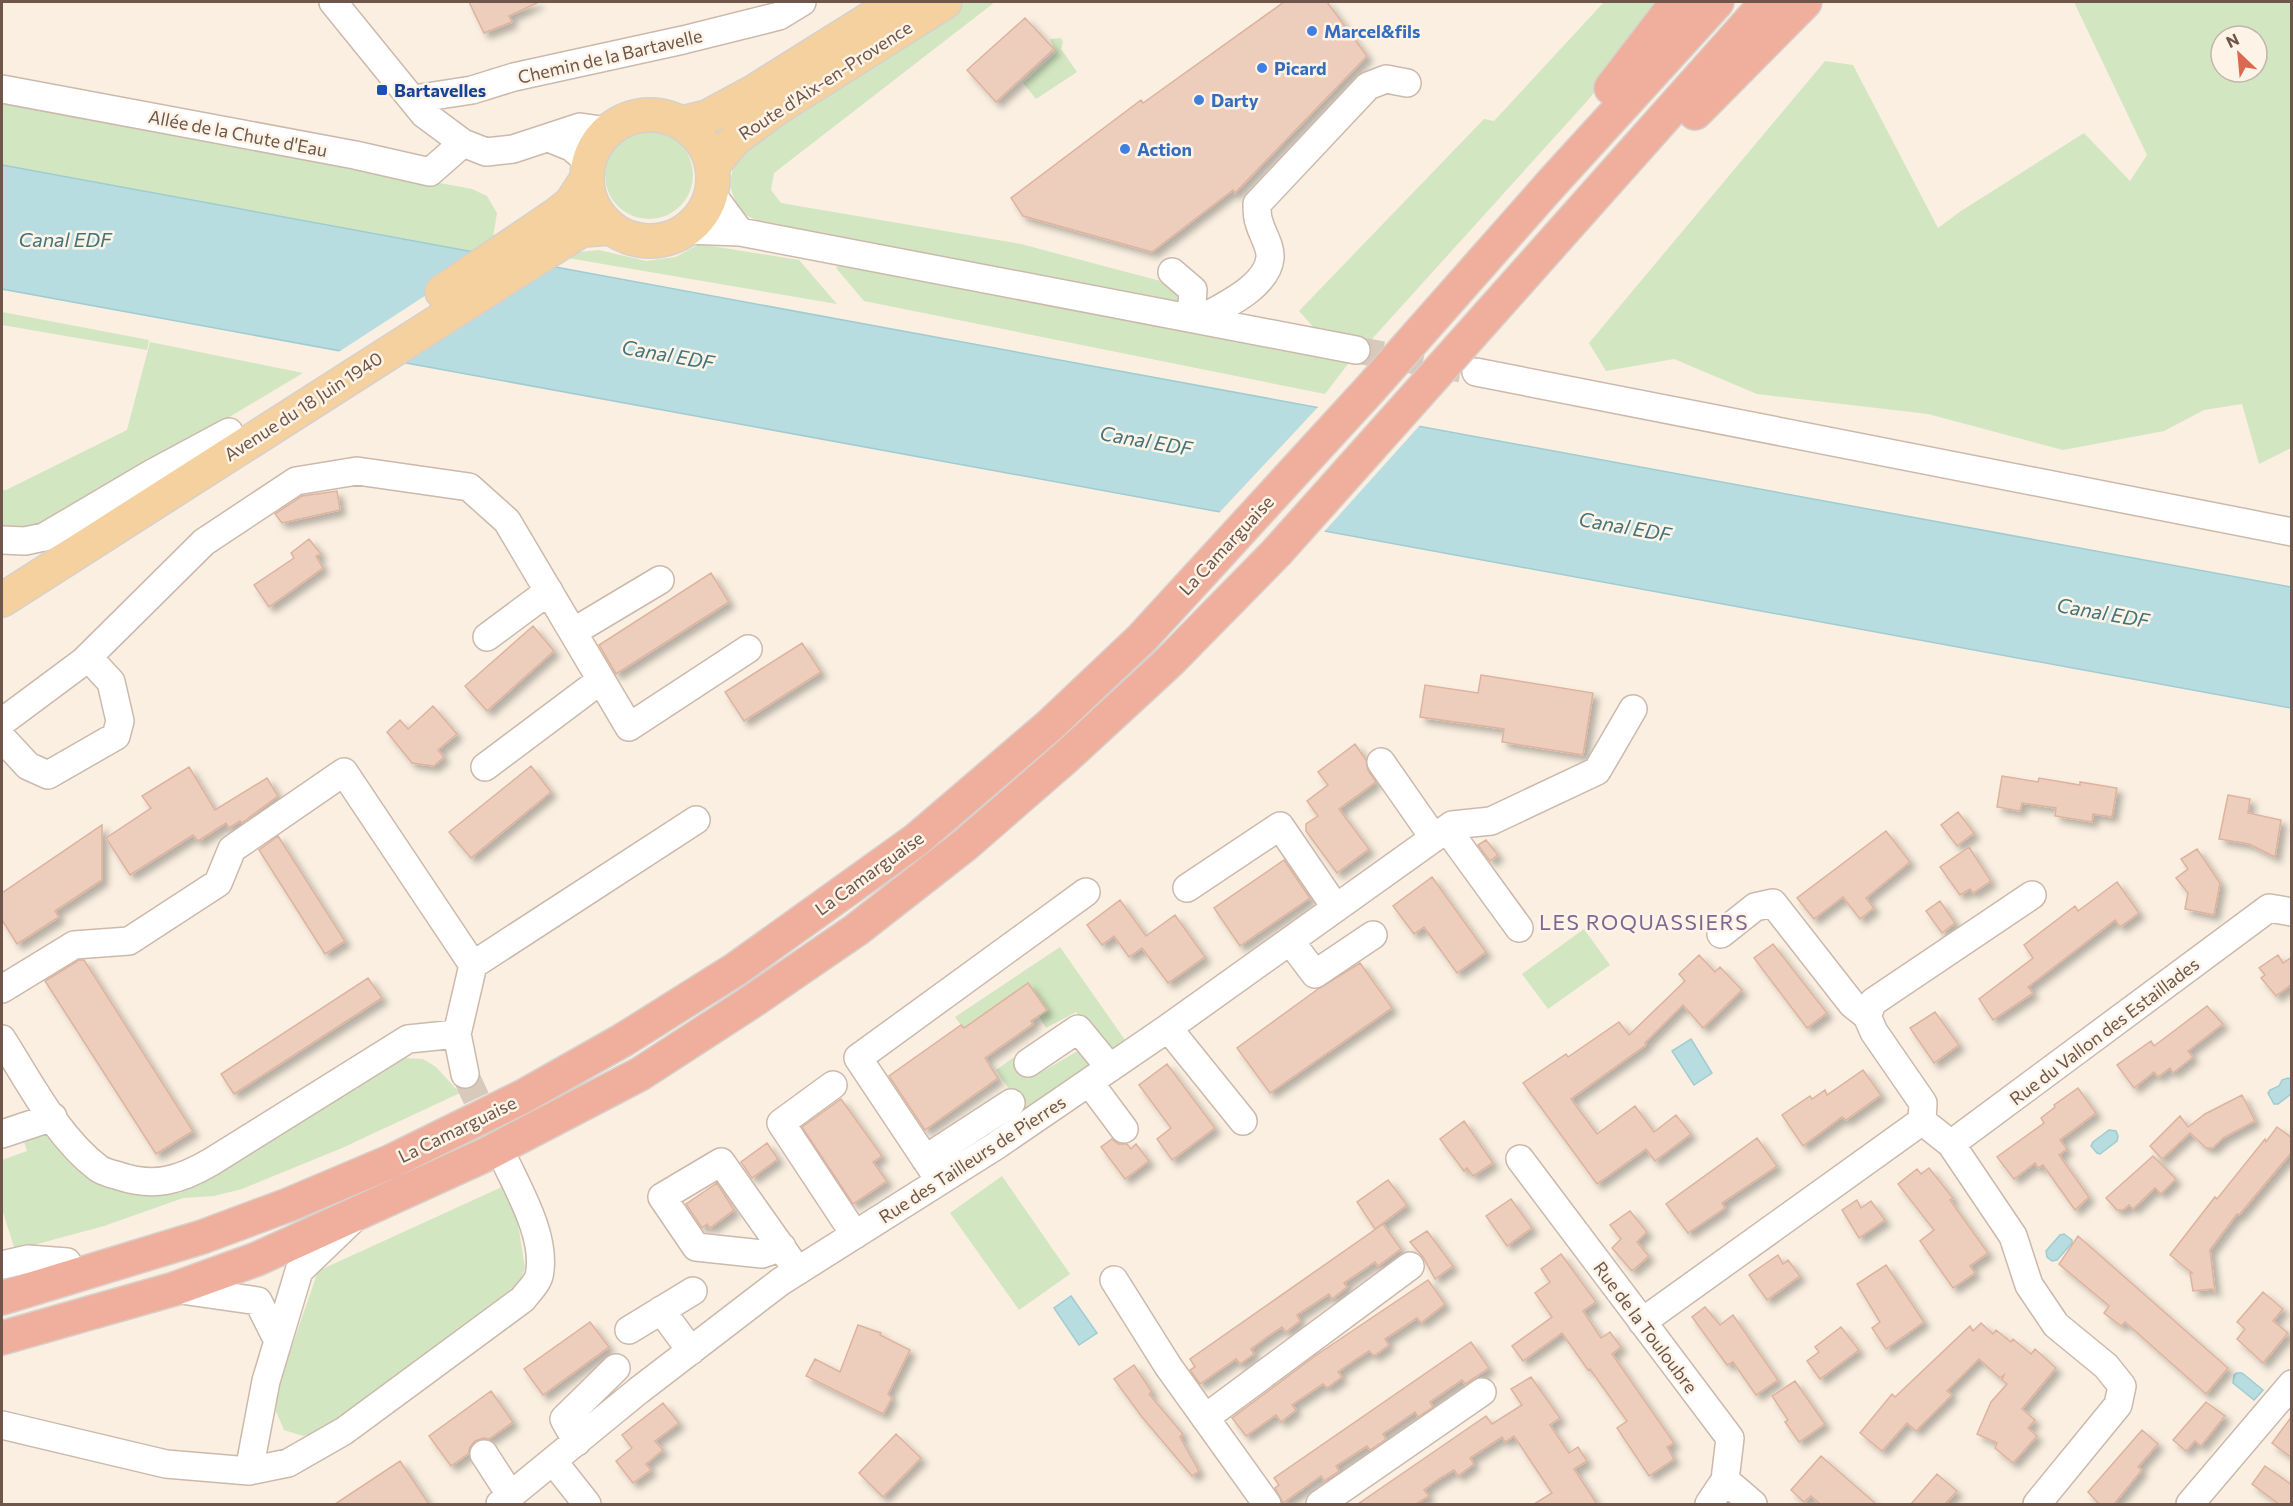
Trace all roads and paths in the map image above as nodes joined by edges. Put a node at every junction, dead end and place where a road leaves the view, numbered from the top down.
1 (333, 2) edge
2 (897, 2) edge
3 (945, 2) edge
4 (1677, 2) edge
5 (1717, 2) edge
6 (1767, 2) edge
7 (1805, 2) edge
8 (783, 6) edge
9 (1407, 83) dead end
10 (2, 89) edge
11 (414, 99) junction
12 (682, 123) junction
13 (608, 131) junction
14 (549, 138) junction
15 (463, 143) junction
16 (588, 171) junction
17 (1550, 171) junction
18 (712, 179) junction
19 (566, 224) junction
20 (611, 228) junction
21 (686, 230) junction
22 (740, 232) junction
23 (1543, 253) junction
24 (1172, 272) dead end
25 (1196, 318) junction
26 (1356, 350) tunnel mouth
27 (1468, 359) junction
28 (229, 432) junction
29 (2292, 532) edge
30 (2, 540) edge
31 (1219, 542) junction
32 (2, 580) edge
33 (660, 580) dead end
34 (549, 591) junction
35 (2, 600) edge
36 (573, 632) junction
37 (487, 638) dead end
38 (748, 649) dead end
39 (88, 657) junction
40 (601, 680) junction
41 (1633, 709) dead end
42 (2, 722) edge
43 (2, 738) edge
44 (1382, 762) dead end
45 (485, 767) dead end
46 (696, 820) dead end
47 (1444, 831) junction
48 (1187, 888) dead end
49 (1086, 892) dead end
50 (2032, 895) dead end
51 (1336, 908) junction
52 (2292, 912) edge
53 (1519, 928) dead end
54 (1721, 934) dead end
55 (1373, 935) dead end
56 (1290, 941) junction
57 (473, 965) junction
58 (2, 989) edge
59 (1867, 1016) junction
60 (1168, 1028) junction
61 (457, 1034) junction
62 (2, 1039) edge
63 (1028, 1063) dead end
64 (465, 1074) tunnel mouth
65 (1099, 1075) junction
66 (833, 1085) dead end
67 (1011, 1103) dead end
68 (52, 1117) junction
69 (1243, 1121) dead end
70 (1922, 1121) junction
71 (1124, 1129) dead end
72 (2, 1134) edge
73 (1951, 1144) junction
74 (1520, 1159) dead end
75 (507, 1164) tunnel mouth
76 (932, 1170) junction
77 (358, 1214) junction
78 (855, 1235) junction
79 (782, 1248) dead end
80 (67, 1262) junction
81 (2, 1265) edge
82 (1410, 1266) dead end
83 (798, 1271) junction
84 (1114, 1280) dead end
85 (2, 1281) edge
86 (174, 1289) junction
87 (693, 1291) dead end
88 (2, 1298) edge
89 (661, 1310) junction
90 (1642, 1322) junction
91 (629, 1330) dead end
92 (2, 1338) edge
93 (278, 1341) junction
94 (691, 1351) junction
95 (616, 1368) dead end
96 (2292, 1384) edge
97 (1482, 1392) dead end
98 (1206, 1418) junction
99 (2, 1425) edge
100 (577, 1442) junction
101 (484, 1454) dead end
102 (553, 1461) junction
103 (249, 1471) junction
104 (1725, 1480) junction
105 (505, 1500) edge
106 (2043, 1502) edge
107 (587, 1504) edge
108 (1267, 1504) edge
109 (1320, 1504) edge
110 (1709, 1504) edge
111 (1753, 1504) edge
112 (2190, 1504) edge

1 - 11 street
2 - 12 main road, Route d'Aix-en-Provence
3 - 18 main road, Route d'Aix-en-Provence
4 - 17 highway
5 - 17 highway
6 - 23 highway
7 - 23 highway
8 - 11 street, Chemin de la Bartavelle
9 - 25 street
10 - 15 street, Allée de la Chute d'Eau
11 - 15 street
12 - 13 main road
12 - 18 main road
13 - 14 street
13 - 16 main road
14 - 15 street
14 - 16 street
16 - 19 main road, Avenue du 18 Juin 1940
16 - 20 main road
17 - 31 highway
18 - 21 main road
18 - 22 street
19 - 20 main road, Avenue du 18 Juin 1940
19 - 28 main road, Avenue du 18 Juin 1940
19 - 35 main road, Avenue du 18 Juin 1940
20 - 21 main road
21 - 22 street
22 - 25 street
23 - 27 highway, La Camarguaise
24 - 25 street
25 - 26 street
27 - 29 street
27 - 77 highway, La Camarguaise, bridge
28 - 30 street
28 - 32 main road, Avenue du 18 Juin 1940
31 - 80 highway
31 - 88 highway, La Camarguaise
33 - 36 street
34 - 36 street
34 - 37 street
34 - 39 street
36 - 40 street
38 - 40 street
39 - 42 street
39 - 43 street
40 - 45 street
41 - 47 street
44 - 47 street
46 - 57 street
47 - 51 street, Rue des Tailleurs de Pierres
47 - 53 street
48 - 51 street
49 - 76 street
50 - 59 street
51 - 56 street, Rue des Tailleurs de Pierres
52 - 73 street, Rue du Vallon des Estaillades
54 - 59 street
55 - 56 street
56 - 60 street, Rue des Tailleurs de Pierres
57 - 58 street
57 - 61 street
59 - 70 street
60 - 65 street, Rue des Tailleurs de Pierres
60 - 69 street
61 - 64 street
61 - 68 street
62 - 68 street
63 - 65 street
65 - 71 street
65 - 76 street, Rue des Tailleurs de Pierres
66 - 78 street
67 - 76 street
68 - 72 street
70 - 73 street
70 - 90 street
73 - 106 street
74 - 90 street, Rue de la Touloubre
75 - 103 street
76 - 78 street, Rue des Tailleurs de Pierres
77 - 86 highway, La Camarguaise
77 - 93 street
78 - 83 street, Rue des Tailleurs de Pierres
79 - 83 street
80 - 81 street
80 - 85 highway
82 - 98 street
83 - 94 street, Rue des Tailleurs de Pierres
84 - 98 street
86 - 92 highway, La Camarguaise
86 - 93 street
87 - 89 street
89 - 91 street
89 - 94 street
90 - 104 street, Rue de la Touloubre
93 - 103 street
94 - 100 street, Rue des Tailleurs de Pierres
95 - 100 street
96 - 112 street
97 - 109 street
98 - 108 street
99 - 103 street
100 - 102 street, Rue des Tailleurs de Pierres
101 - 105 street
102 - 105 street, Rue des Tailleurs de Pierres
102 - 107 street
104 - 110 street, Rue de la Touloubre
104 - 111 street

